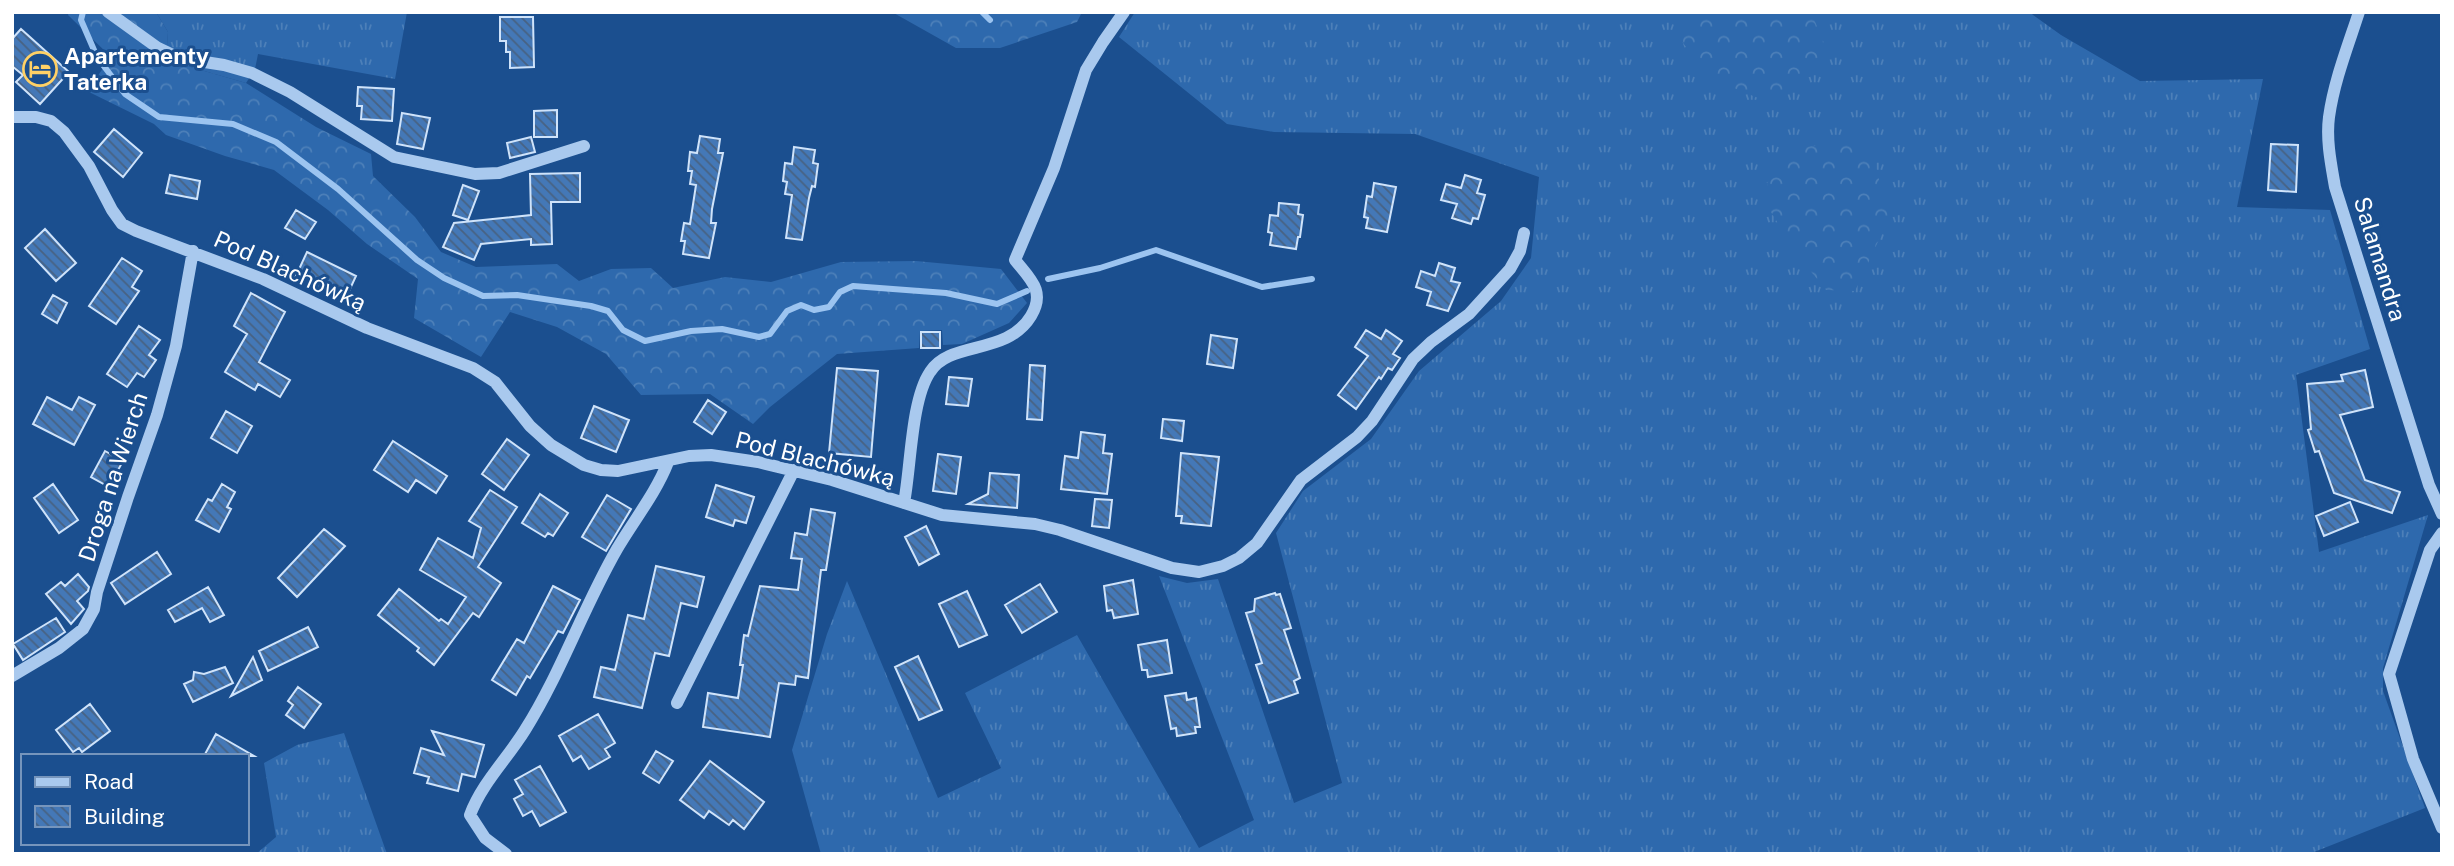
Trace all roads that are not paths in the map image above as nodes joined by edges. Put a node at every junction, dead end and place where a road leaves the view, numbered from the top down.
1 (108, 12) edge
2 (1124, 12) edge
3 (2360, 12) edge
4 (12, 117) edge
5 (584, 146) dead end
6 (1524, 233) dead end
7 (193, 251) junction
8 (668, 462) junction
9 (794, 470) junction
10 (904, 503) junction
11 (2442, 514) edge
12 (2442, 533) edge
13 (12, 676) edge
14 (677, 703) dead end
15 (2442, 828) edge
16 (506, 854) edge

1 - 5 street
2 - 10 street
3 - 11 street, Salamandra
4 - 7 street, Pod Blachówką
6 - 10 street, Pod Blachówką
7 - 8 street, Pod Blachówką
7 - 13 street, Droga na Wierch
8 - 9 street, Pod Blachówką
8 - 16 street
9 - 10 street, Pod Blachówką
9 - 14 street
12 - 15 street

